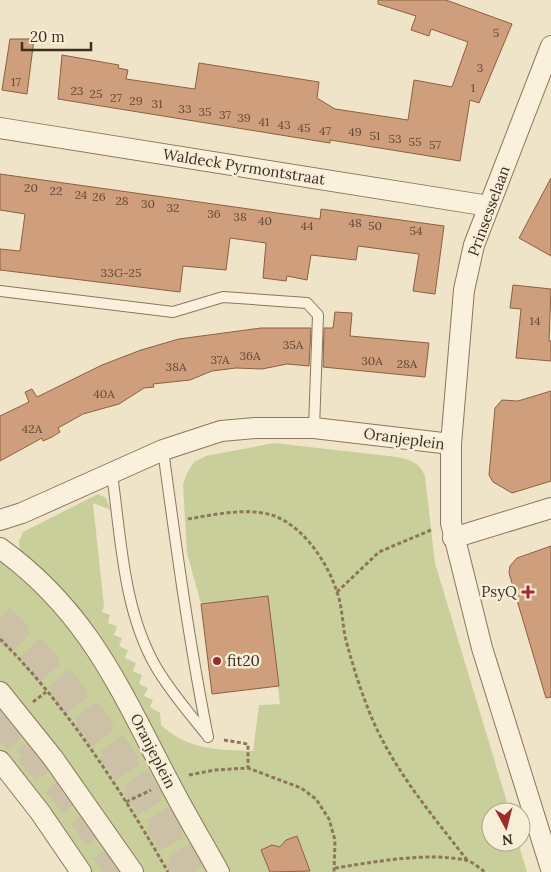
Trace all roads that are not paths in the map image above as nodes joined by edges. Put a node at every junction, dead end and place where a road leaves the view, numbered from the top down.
1 (551, 46) edge
2 (0, 128) edge
3 (489, 206) junction
4 (0, 291) edge
5 (314, 428) junction
6 (452, 444) junction
7 (163, 450) junction
8 (112, 474) junction
9 (551, 508) edge
10 (0, 520) edge
11 (452, 530) junction
12 (0, 548) edge
13 (0, 692) edge
14 (0, 761) edge
15 (551, 869) edge
16 (81, 872) edge
17 (133, 872) edge
18 (219, 872) edge

1 - 3 street, Prinsesselaan
2 - 3 street, Waldeck Pyrmontstraat
3 - 6 street, Prinsesselaan
4 - 5 lane
5 - 6 street, Oranjeplein
5 - 7 street, Oranjeplein
6 - 11 street, Oranjeplein
7 - 8 street, Oranjeplein
7 - 8 lane
8 - 10 street, Oranjeplein
9 - 11 street
11 - 15 street, Oranjeplein
12 - 18 street, Oranjeplein
13 - 17 street
14 - 16 street

